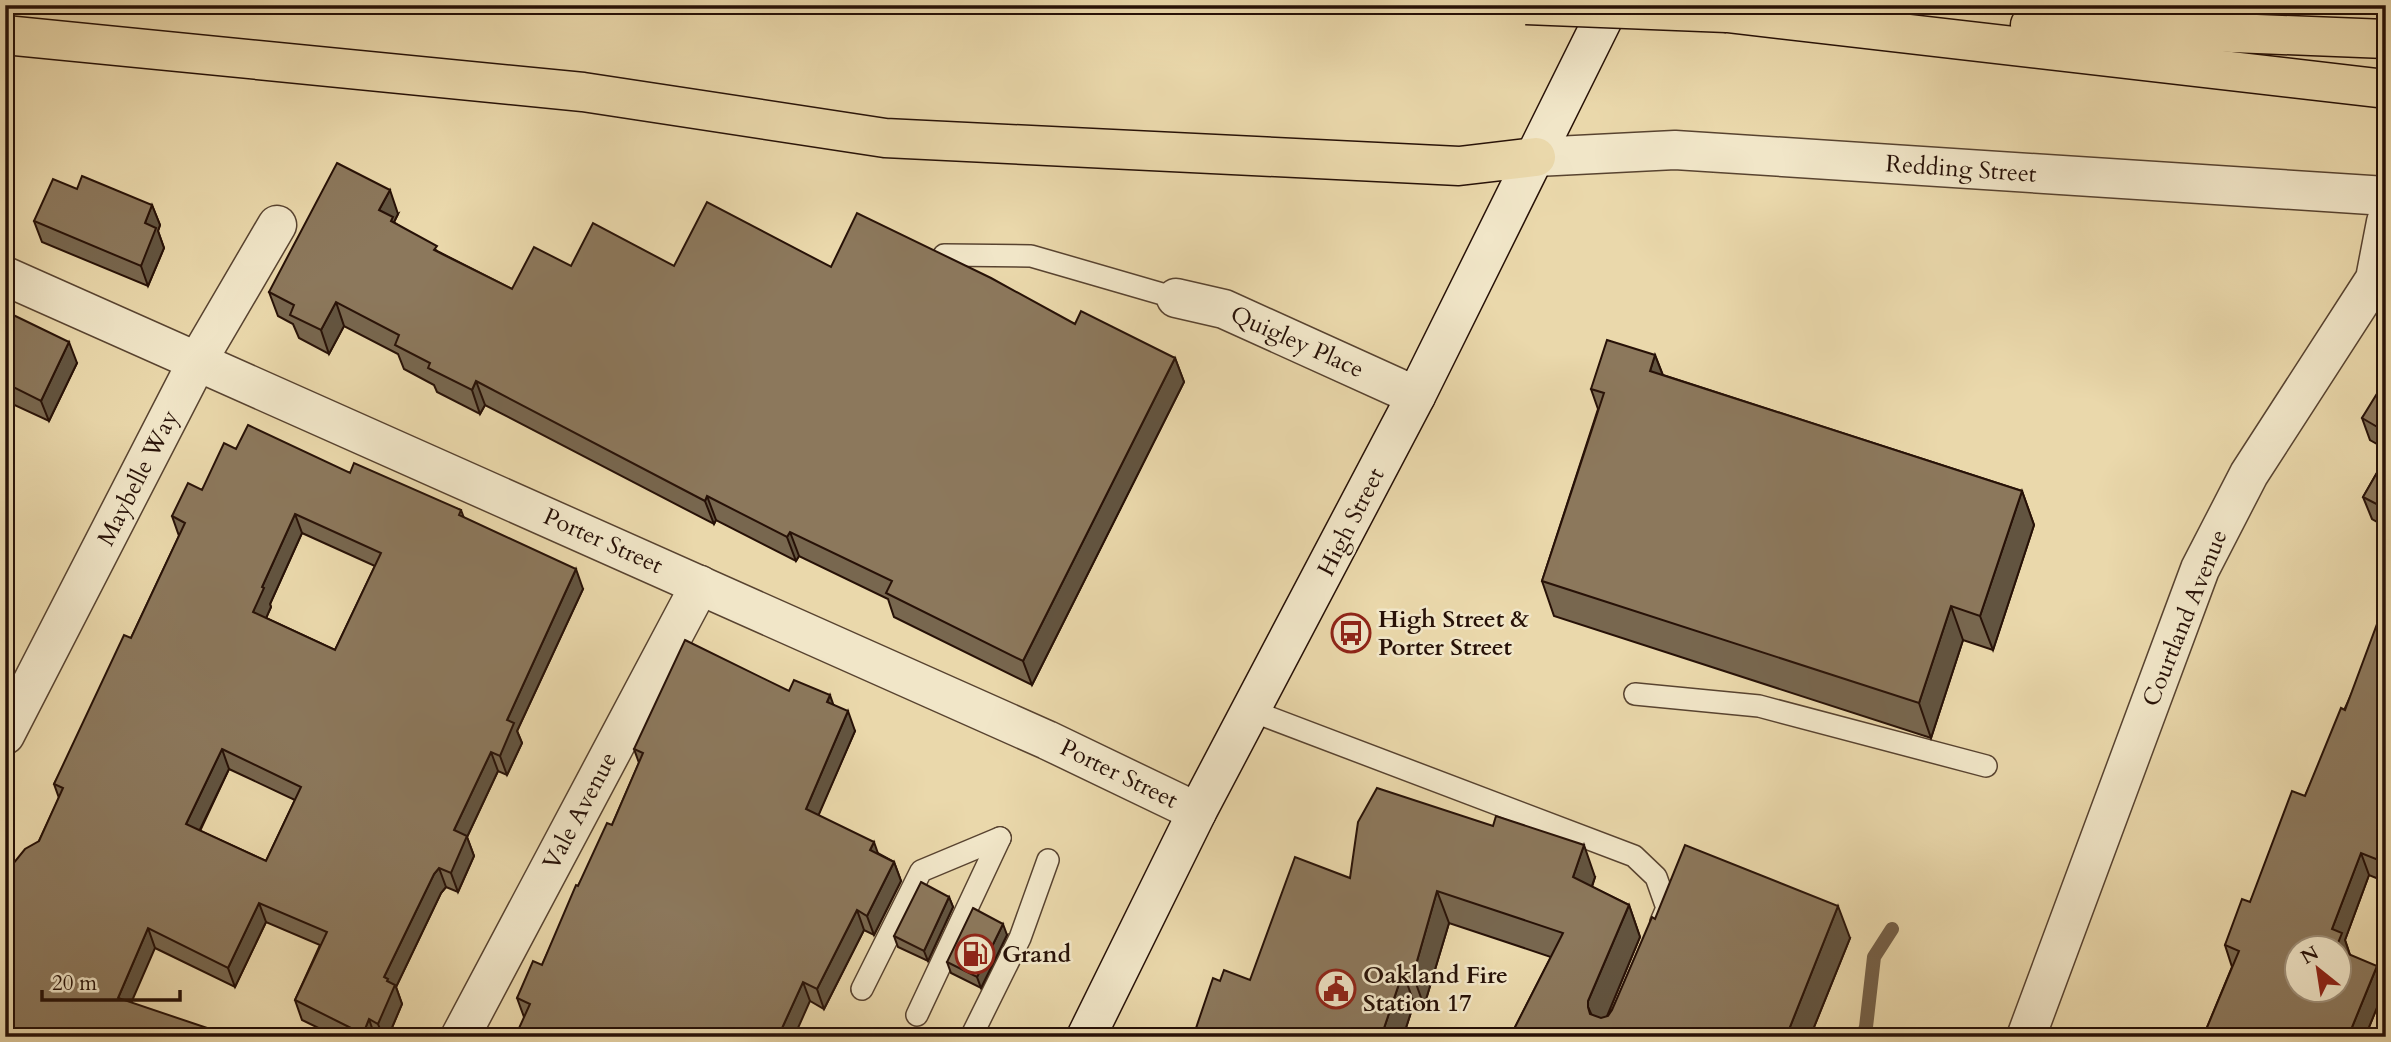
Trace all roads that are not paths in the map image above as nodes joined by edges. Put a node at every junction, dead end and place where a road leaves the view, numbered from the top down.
1 (1526, 5) edge
2 (1610, 5) edge
3 (1727, 13) junction
4 (5, 35) edge
5 (2386, 39) edge
6 (2386, 89) edge
7 (1536, 157) junction
8 (2386, 196) edge
9 (2386, 222) edge
10 (277, 225) dead end
11 (944, 255) edge
12 (5, 276) edge
13 (1176, 298) joint
14 (198, 360) junction
15 (1416, 396) junction
16 (701, 584) junction
17 (1635, 694) dead end
18 (1252, 711) junction
19 (5, 735) edge
20 (1986, 766) dead end
21 (1197, 812) junction
22 (1048, 860) dead end
23 (1651, 947) edge
24 (862, 989) dead end
25 (917, 1015) dead end
26 (460, 1037) edge
27 (971, 1037) edge
28 (1086, 1037) edge
29 (2026, 1037) edge

1 - 3 highway, bridge
2 - 7 street, High Street
3 - 5 highway
3 - 6 highway
4 - 7 highway
7 - 8 street, Redding Street
7 - 15 street, High Street
9 - 29 street, Courtland Avenue
10 - 14 street, Maybelle Way
11 - 13 lane
12 - 14 street, Porter Street
13 - 15 street, Quigley Place
14 - 16 street, Porter Street
14 - 19 street, Maybelle Way
15 - 18 street, High Street
16 - 21 street, Porter Street
16 - 26 street, Vale Avenue
17 - 20 lane
18 - 21 street, High Street
18 - 23 lane
21 - 28 street, High Street
22 - 27 lane
24 - 25 lane

